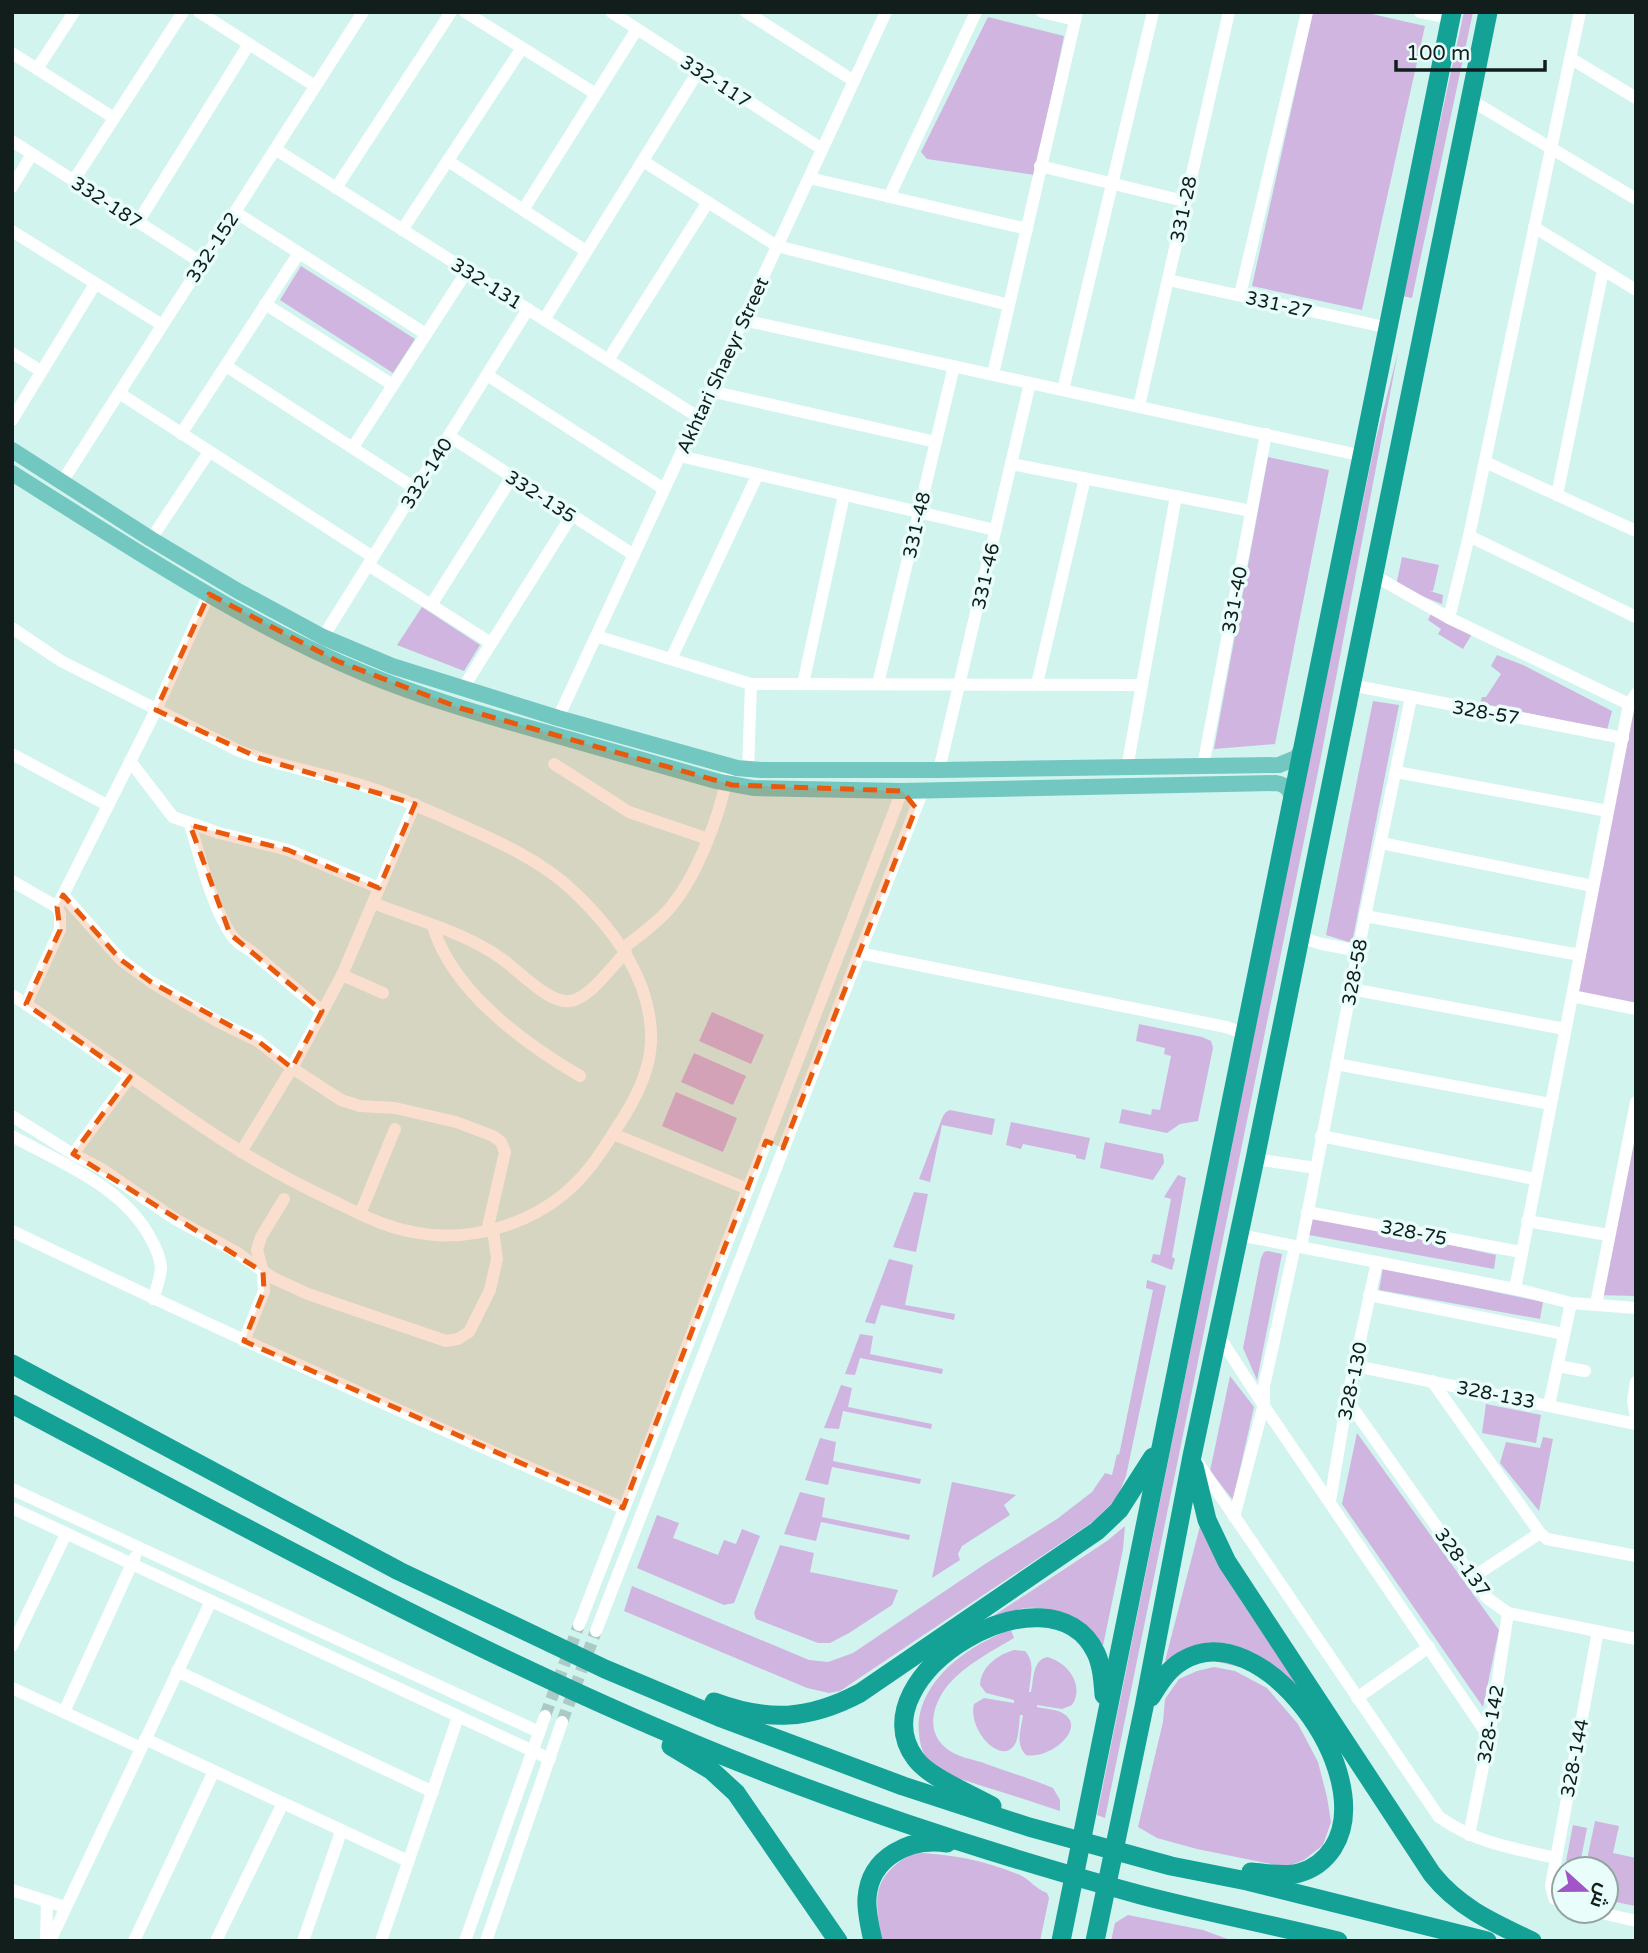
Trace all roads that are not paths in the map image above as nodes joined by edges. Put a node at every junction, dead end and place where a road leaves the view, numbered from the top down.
1 (74, 12) edge
2 (183, 12) edge
3 (199, 12) edge
4 (346, 12) edge
5 (451, 12) edge
6 (465, 12) edge
7 (611, 12) edge
8 (747, 12) edge
9 (885, 12) edge
10 (976, 12) edge
11 (1042, 12) edge
12 (1153, 12) edge
13 (1229, 12) edge
14 (1307, 12) edge
15 (1420, 12) edge
16 (1488, 12) edge
17 (1580, 12) edge
18 (1452, 15) edge
19 (360, 16) edge
20 (1076, 16) edge
21 (637, 29) junction
22 (249, 44) junction
23 (522, 48) junction
24 (12, 53) edge
25 (1570, 58) junction
26 (37, 69) junction
27 (699, 70) junction
28 (854, 81) junction
29 (315, 86) junction
30 (596, 94) junction
31 (1636, 98) edge
32 (1469, 99) junction
33 (114, 118) junction
34 (12, 141) edge
35 (1550, 148) junction
36 (275, 149) junction
37 (822, 149) junction
38 (32, 154) junction
39 (448, 161) junction
40 (643, 161) junction
41 (1040, 166) junction
42 (809, 178) junction
43 (74, 180) junction
44 (1111, 183) junction
45 (12, 187) edge
46 (336, 188) junction
47 (888, 197) junction
48 (1636, 199) edge
49 (1184, 201) junction
50 (708, 202) junction
51 (523, 210) junction
52 (235, 212) junction
53 (138, 222) junction
54 (1534, 227) junction
55 (1027, 229) junction
56 (402, 230) junction
57 (12, 231) edge
58 (777, 246) junction
59 (586, 251) junction
60 (299, 253) junction
61 (202, 263) junction
62 (1603, 270) junction
63 (467, 271) junction
64 (1168, 280) junction
65 (95, 284) junction
66 (1636, 290) edge
67 (1240, 295) junction
68 (265, 304) junction
69 (1009, 305) junction
70 (528, 309) junction
71 (544, 320) junction
72 (743, 320) junction
73 (162, 325) junction
74 (1389, 328) junction
75 (1422, 332) junction
76 (426, 334) junction
77 (12, 353) edge
78 (608, 360) junction
79 (226, 366) junction
80 (954, 366) junction
81 (41, 371) junction
82 (993, 374) junction
83 (487, 375) junction
84 (1030, 383) junction
85 (393, 385) junction
86 (1063, 390) junction
87 (710, 391) junction
88 (118, 393) junction
89 (1139, 407) junction
90 (698, 417) junction
91 (12, 420) edge
92 (181, 434) junction
93 (1266, 434) junction
94 (449, 436) junction
95 (936, 442) junction
96 (353, 447) junction
97 (12, 450) edge
98 (209, 452) junction
99 (680, 456) junction
100 (1363, 456) junction
101 (1485, 462) junction
102 (1011, 464) junction
103 (12, 473) edge
104 (758, 474) junction
105 (512, 477) junction
106 (1086, 478) junction
107 (62, 482) junction
108 (416, 489) junction
109 (664, 489) junction
110 (844, 495) junction
111 (1557, 495) junction
112 (1176, 496) junction
113 (1251, 511) junction
114 (919, 512) junction
115 (572, 516) junction
116 (995, 530) junction
117 (1636, 531) edge
118 (1469, 536) junction
119 (151, 539) junction
120 (634, 555) junction
121 (371, 561) junction
122 (1373, 575) junction
123 (209, 594) junction
124 (431, 605) junction
125 (1636, 617) edge
126 (1448, 618) junction
127 (12, 628) edge
128 (596, 636) junction
129 (323, 637) junction
130 (491, 643) junction
131 (671, 659) junction
132 (751, 684) junction
133 (803, 684) junction
134 (878, 684) junction
135 (1037, 684) junction
136 (959, 685) junction
137 (1142, 685) junction
138 (1350, 685) junction
139 (463, 688) junction
140 (1411, 698) junction
141 (1633, 699) edge
142 (156, 710) junction
143 (558, 718) junction
144 (1623, 738) junction
145 (1306, 739) junction
146 (12, 754) edge
147 (130, 761) junction
148 (554, 764) dead end
149 (728, 766) junction
150 (1203, 766) junction
151 (1223, 766) junction
152 (1127, 768) junction
153 (748, 769) junction
154 (939, 770) junction
155 (1396, 772) junction
156 (725, 783) junction
157 (1223, 784) junction
158 (923, 790) junction
159 (899, 798) junction
160 (415, 804) junction
161 (107, 805) junction
162 (916, 808) junction
163 (1608, 811) junction
164 (1291, 812) junction
165 (190, 825) junction
166 (708, 839) junction
167 (1381, 843) junction
168 (12, 881) edge
169 (1593, 886) junction
170 (379, 888) junction
171 (63, 895) junction
172 (373, 903) junction
173 (57, 907) junction
174 (1365, 916) junction
175 (433, 926) junction
176 (1299, 937) junction
177 (624, 950) junction
178 (1359, 951) junction
179 (859, 953) junction
180 (1580, 955) junction
181 (342, 975) junction
182 (1351, 989) junction
183 (383, 993) dead end
184 (12, 995) edge
185 (1572, 996) junction
186 (26, 1004) junction
187 (1636, 1009) edge
188 (322, 1011) junction
189 (1565, 1028) junction
190 (1246, 1034) junction
191 (1336, 1064) junction
192 (292, 1068) junction
193 (580, 1076) dead end
194 (130, 1077) junction
195 (1636, 1102) edge
196 (1550, 1104) junction
197 (12, 1116) edge
198 (395, 1129) dead end
199 (613, 1134) junction
200 (12, 1136) edge
201 (1321, 1136) junction
202 (766, 1141) junction
203 (783, 1148) junction
204 (240, 1152) junction
205 (73, 1154) junction
206 (1255, 1159) junction
207 (1316, 1168) junction
208 (1535, 1179) junction
209 (748, 1189) junction
210 (284, 1199) dead end
211 (1307, 1212) junction
212 (360, 1214) junction
213 (1527, 1221) junction
214 (12, 1231) edge
215 (490, 1231) junction
216 (1239, 1235) junction
217 (1608, 1235) junction
218 (1298, 1247) junction
219 (1521, 1252) junction
220 (1377, 1262) junction
221 (263, 1272) junction
222 (1515, 1289) junction
223 (1369, 1295) junction
224 (153, 1299) junction
225 (1571, 1303) junction
226 (1596, 1304) junction
227 (1636, 1308) edge
228 (1564, 1334) junction
229 (1219, 1335) junction
230 (244, 1341) junction
231 (12, 1364) edge
232 (1356, 1366) junction
233 (1558, 1366) junction
234 (1585, 1371) dead end
235 (1432, 1381) junction
236 (1636, 1382) edge
237 (1347, 1400) junction
238 (12, 1404) edge
239 (1264, 1404) junction
240 (1549, 1405) junction
241 (1636, 1418) edge
242 (1636, 1424) edge
243 (1163, 1437) junction
244 (1193, 1455) junction
245 (12, 1489) edge
246 (1330, 1501) junction
247 (12, 1508) edge
248 (623, 1508) junction
249 (1234, 1517) junction
250 (1540, 1532) junction
251 (66, 1534) junction
252 (139, 1547) junction
253 (1636, 1556) edge
254 (132, 1564) junction
255 (1473, 1577) junction
256 (211, 1601) junction
257 (1508, 1613) junction
258 (579, 1625) tunnel mouth
259 (1598, 1631) junction
260 (596, 1632) tunnel mouth
261 (1636, 1639) edge
262 (12, 1646) edge
263 (1429, 1647) junction
264 (605, 1669) junction
265 (177, 1671) junction
266 (12, 1688) edge
267 (1357, 1698) junction
268 (604, 1706) junction
269 (1144, 1707) junction
270 (64, 1712) junction
271 (1106, 1714) junction
272 (545, 1716) tunnel mouth
273 (458, 1717) junction
274 (562, 1722) tunnel mouth
275 (539, 1732) junction
276 (1489, 1737) junction
277 (143, 1743) junction
278 (532, 1752) junction
279 (550, 1759) junction
280 (214, 1771) junction
281 (433, 1792) junction
282 (283, 1803) junction
283 (1032, 1827) junction
284 (341, 1832) junction
285 (1469, 1835) junction
286 (1557, 1855) edge
287 (1550, 1856) edge
288 (408, 1861) junction
289 (1022, 1861) junction
290 (1162, 1864) junction
291 (12, 1890) edge
292 (1163, 1900) junction
293 (47, 1901) junction
294 (65, 1907) junction
295 (382, 1940) edge
296 (48, 1941) edge
297 (134, 1941) edge
298 (216, 1941) edge
299 (303, 1941) edge
300 (465, 1941) edge
301 (486, 1941) edge
302 (838, 1941) edge
303 (873, 1941) edge
304 (1061, 1941) edge
305 (1096, 1941) edge
306 (1278, 1941) edge
307 (1338, 1941) edge
308 (1487, 1941) edge
309 (1532, 1941) edge

1 - 26 street
2 - 33 street
3 - 22 street
4 - 19 street
5 - 46 street
6 - 23 street
7 - 21 street, 332-117
8 - 28 street
9 - 28 street, Akhtari Shaeyr Street
10 - 47 street
11 - 20 street
12 - 44 street
13 - 49 street, 331-28
14 - 67 street
15 - 18 street
16 - 32 highway
17 - 25 street
18 - 74 highway
19 - 29 street, 332-152
20 - 41 street
21 - 27 street, 332-117
21 - 30 street
22 - 29 street
22 - 53 street
23 - 30 street
23 - 39 street
24 - 26 street
25 - 31 street
25 - 35 street
26 - 33 street
27 - 37 street, 332-117
27 - 40 street
28 - 37 street, Akhtari Shaeyr Street
29 - 36 street, 332-152
30 - 51 street
32 - 35 street
32 - 75 highway
33 - 43 street
34 - 38 street, 332-187
35 - 48 street
35 - 54 street
36 - 46 street, 332-131
36 - 52 street, 332-152
37 - 42 street, Akhtari Shaeyr Street
38 - 43 street, 332-187
38 - 45 street
39 - 51 street
39 - 56 street
40 - 50 street
40 - 59 street
41 - 44 street
41 - 55 street
42 - 47 street
42 - 58 street, Akhtari Shaeyr Street
43 - 53 street, 332-187
44 - 49 street
44 - 86 street
46 - 56 street, 332-131
47 - 55 street
49 - 64 street, 331-28
50 - 58 street
50 - 78 street
51 - 59 street
52 - 60 street
52 - 61 street, 332-152
53 - 61 street, 332-187
54 - 62 street
54 - 101 street
55 - 69 street
56 - 63 street, 332-131
57 - 65 street
58 - 69 street
58 - 72 street, Akhtari Shaeyr Street
59 - 71 street
60 - 68 street
60 - 76 street
61 - 73 street, 332-152
62 - 66 street
62 - 111 street
63 - 70 street, 332-131
63 - 76 street
64 - 67 street, 331-27
64 - 89 street, 331-28
65 - 73 street
65 - 81 street
67 - 74 street, 331-27
68 - 79 street
68 - 85 street
69 - 82 street
70 - 71 street, 332-131
70 - 83 street, 332-140
71 - 78 street, 332-131
72 - 80 street
72 - 87 street, Akhtari Shaeyr Street
73 - 88 street, 332-152
74 - 75 highway
74 - 100 highway
75 - 122 highway
76 - 85 street
77 - 81 street
78 - 90 street, 332-131
79 - 92 street
79 - 96 street
80 - 82 street
80 - 95 street, 331-48
81 - 91 street
82 - 84 street
83 - 94 street, 332-140
83 - 109 street
84 - 86 street
84 - 102 street, 331-46
85 - 96 street
86 - 89 street
87 - 90 street, Akhtari Shaeyr Street
87 - 95 street
88 - 92 street
88 - 107 street, 332-152
89 - 93 street
90 - 99 street, Akhtari Shaeyr Street
92 - 98 street
93 - 100 street
93 - 113 street, 331-40
94 - 105 street, 332-135
94 - 108 street, 332-140
95 - 114 street, 331-48
96 - 108 street
97 - 107 main road
98 - 119 street
98 - 121 street
99 - 104 street
99 - 109 street, Akhtari Shaeyr Street
100 - 145 highway
101 - 111 street
101 - 118 street
102 - 106 street
102 - 116 street, 331-46
103 - 123 main road
104 - 110 street
104 - 131 street
105 - 115 street, 332-135
105 - 124 street
106 - 112 street
106 - 135 street
107 - 119 main road
108 - 121 street, 332-140
109 - 120 street, Akhtari Shaeyr Street
110 - 114 street
110 - 133 street
111 - 117 street
112 - 113 street
112 - 137 street
113 - 150 street, 331-40
114 - 116 street
114 - 134 street, 331-48
115 - 120 street, 332-135
115 - 130 street
116 - 136 street, 331-46
118 - 125 street
118 - 126 street
119 - 129 main road
120 - 128 street, Akhtari Shaeyr Street
121 - 124 street
121 - 129 street, 332-140
122 - 126 street
122 - 138 highway
123 - 142 street
123 - 156 main road
124 - 130 street
126 - 141 street
127 - 142 street
128 - 131 street
128 - 143 street, Akhtari Shaeyr Street
129 - 139 main road
130 - 139 street
131 - 132 street
132 - 133 street
132 - 153 street
133 - 134 street
134 - 136 street
135 - 136 street
135 - 137 street
136 - 154 street, 331-46
137 - 152 street
138 - 140 street, 328-57
138 - 176 highway
139 - 143 main road
140 - 144 street, 328-57
140 - 155 street, 328-58
141 - 144 street
142 - 147 street
142 - 160 street
143 - 149 main road
144 - 163 street
145 - 151 main road
145 - 164 highway
146 - 161 street
147 - 161 street
147 - 165 street
148 - 166 street
149 - 153 main road
149 - 156 street
150 - 151 main road
150 - 152 main road
151 - 157 main road
152 - 154 main road
153 - 154 main road
155 - 163 street
155 - 167 street, 328-58
156 - 159 main road
156 - 166 street
157 - 158 main road
157 - 164 main road
158 - 159 main road
158 - 162 street
159 - 162 street
159 - 202 street
160 - 170 street
160 - 177 street
161 - 171 street
162 - 179 street
163 - 169 street
164 - 190 highway
165 - 170 street
165 - 188 street
166 - 177 street
167 - 169 street
167 - 174 street, 328-58
168 - 173 street
169 - 180 street
170 - 172 street
171 - 173 street
171 - 192 street
172 - 175 street
172 - 181 street
173 - 186 street
174 - 178 street, 328-58
174 - 180 street
175 - 177 street
175 - 193 street
176 - 178 street
176 - 206 highway
177 - 199 street
178 - 182 street, 328-58
179 - 190 street
179 - 203 street
180 - 185 street
181 - 183 street
181 - 188 street
182 - 189 street
182 - 191 street, 328-58
184 - 186 street
185 - 187 street
185 - 189 street
186 - 194 street
188 - 192 street
189 - 196 street
190 - 243 highway
191 - 196 street
191 - 201 street, 328-58
192 - 204 street
192 - 215 street
194 - 204 street
194 - 205 street
195 - 217 street
196 - 208 street
197 - 205 street
198 - 212 street
199 - 209 street
199 - 215 street
200 - 224 street
201 - 207 street, 328-58
201 - 208 street
202 - 203 street
202 - 209 street
203 - 260 street
204 - 212 street
205 - 221 street
206 - 207 street
206 - 216 highway
207 - 211 street, 328-58
208 - 213 street
209 - 248 street
210 - 221 street
211 - 218 street, 328-58
211 - 219 street, 328-75
212 - 215 street
213 - 217 street
213 - 219 street
214 - 224 street
215 - 221 street
216 - 218 street
216 - 229 highway
217 - 226 street
218 - 220 street
218 - 239 street, 328-58
219 - 222 street
220 - 222 street
220 - 223 street, 328-130
221 - 230 street
222 - 225 street
223 - 228 street
223 - 232 street, 328-130
224 - 230 street
225 - 226 street
225 - 228 street
226 - 227 street
228 - 233 street
229 - 239 street
229 - 244 highway
230 - 248 street
231 - 264 highway
232 - 235 street, 328-133
232 - 237 street, 328-130
233 - 234 street
233 - 240 street
235 - 240 street, 328-133
235 - 250 street
236 - 241 street
237 - 246 street, 328-130
237 - 255 street, 328-137
238 - 268 highway
239 - 246 street
239 - 249 street, 328-58
240 - 242 street, 328-133
243 - 264 highway
243 - 271 highway
244 - 249 street
244 - 269 highway
244 - 309 highway
245 - 252 street
246 - 263 street
247 - 251 street
248 - 258 street
249 - 267 street
250 - 253 street
250 - 255 street
251 - 254 street
251 - 262 street
252 - 254 street
252 - 275 street
254 - 256 street
254 - 270 street
255 - 257 street, 328-137
256 - 265 street
256 - 273 street
257 - 259 street, 328-137
257 - 276 street, 328-142
259 - 261 street, 328-137
259 - 286 street, 328-144
263 - 267 street
263 - 276 street
264 - 283 highway
265 - 277 street
265 - 281 street
266 - 270 street
267 - 285 street
268 - 289 highway
268 - 302 highway
269 - 290 highway
269 - 305 highway
270 - 277 street
271 - 283 highway
271 - 304 highway
272 - 275 street
273 - 278 street
273 - 281 street
274 - 279 street
275 - 278 street
276 - 285 street, 328-142
277 - 280 street
277 - 294 street
278 - 279 street
278 - 300 street
279 - 301 street
280 - 282 street
280 - 297 street
281 - 288 street
282 - 284 street
282 - 298 street
283 - 290 highway
284 - 288 street
284 - 299 street
285 - 287 street
288 - 295 street
289 - 292 highway
289 - 303 highway
290 - 308 highway
291 - 293 street
292 - 306 highway
292 - 307 highway
293 - 294 street
293 - 296 street
294 - 296 street

